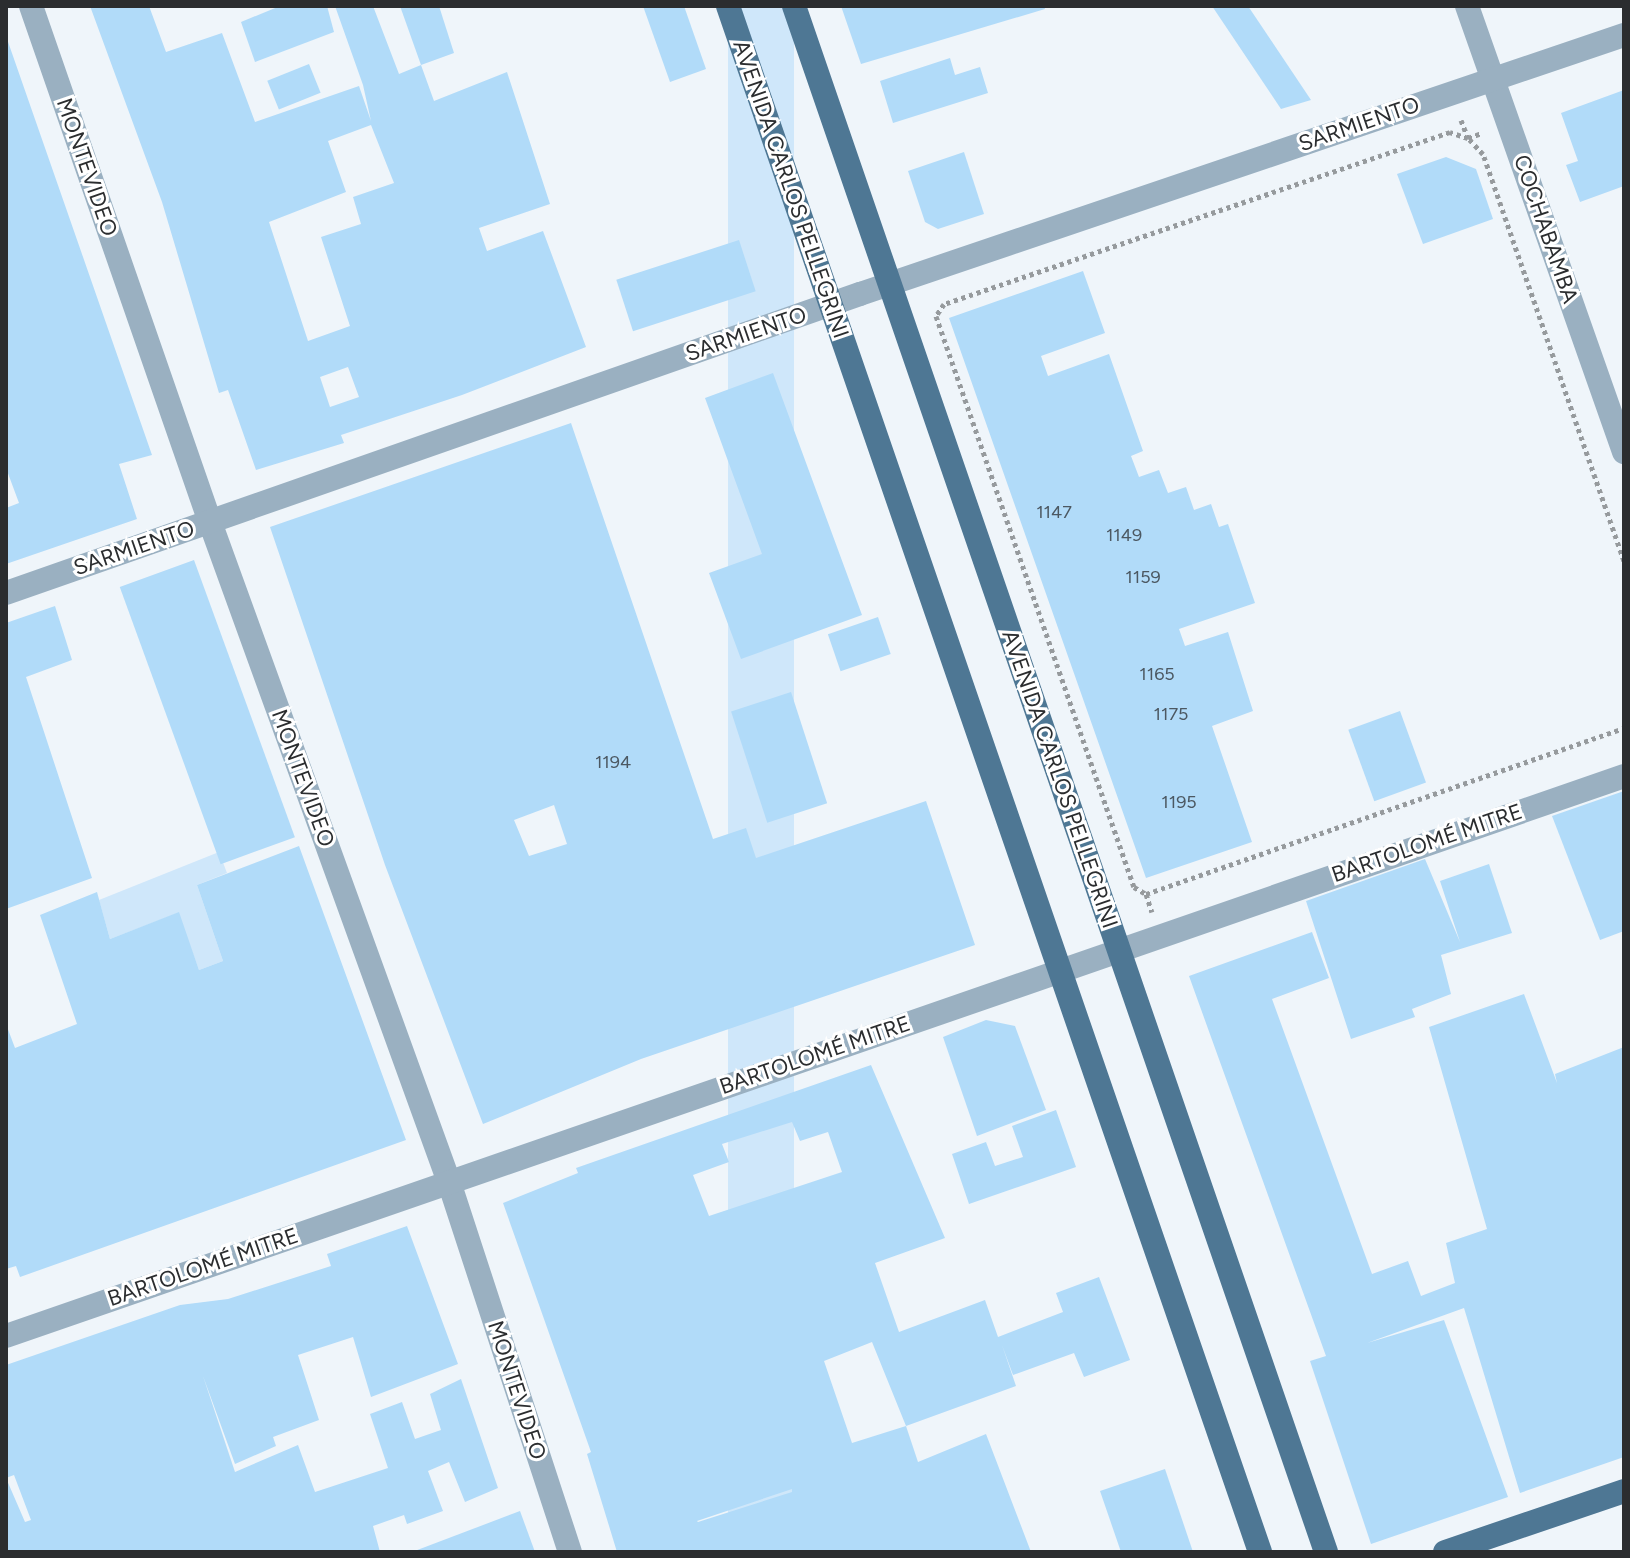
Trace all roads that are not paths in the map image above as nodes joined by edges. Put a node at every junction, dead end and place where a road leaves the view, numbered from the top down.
1 (31, 6) edge
2 (728, 6) edge
3 (794, 6) edge
4 (1467, 6) edge
5 (1624, 35) edge
6 (1493, 79) junction
7 (890, 285) junction
8 (831, 305) junction
9 (1624, 452) edge
10 (210, 522) junction
11 (6, 593) edge
12 (1624, 776) edge
13 (1119, 948) junction
14 (1060, 969) junction
15 (449, 1182) junction
16 (6, 1336) edge
17 (1624, 1491) edge
18 (570, 1552) edge
19 (1260, 1552) edge
20 (1326, 1552) edge
21 (1445, 1552) edge

1 - 10 street, MONTEVIDEO
2 - 8 main road, AVENIDA CARLOS PELLEGRINI
3 - 7 main road, AVENIDA CARLOS PELLEGRINI
4 - 6 street, COCHABAMBA
5 - 6 street, SARMIENTO
6 - 7 street, SARMIENTO
6 - 9 street, COCHABAMBA
7 - 8 street, SARMIENTO
7 - 13 main road, AVENIDA CARLOS PELLEGRINI
8 - 10 street, SARMIENTO
8 - 14 main road, AVENIDA CARLOS PELLEGRINI
10 - 11 street, SARMIENTO
10 - 15 street, MONTEVIDEO
12 - 13 street, BARTOLOMÉ MITRE
13 - 14 street, BARTOLOMÉ MITRE
13 - 20 main road, AVENIDA CARLOS PELLEGRINI
14 - 15 street, BARTOLOMÉ MITRE
14 - 19 main road, AVENIDA CARLOS PELLEGRINI
15 - 16 street, BARTOLOMÉ MITRE
15 - 18 street, MONTEVIDEO
17 - 21 main road

